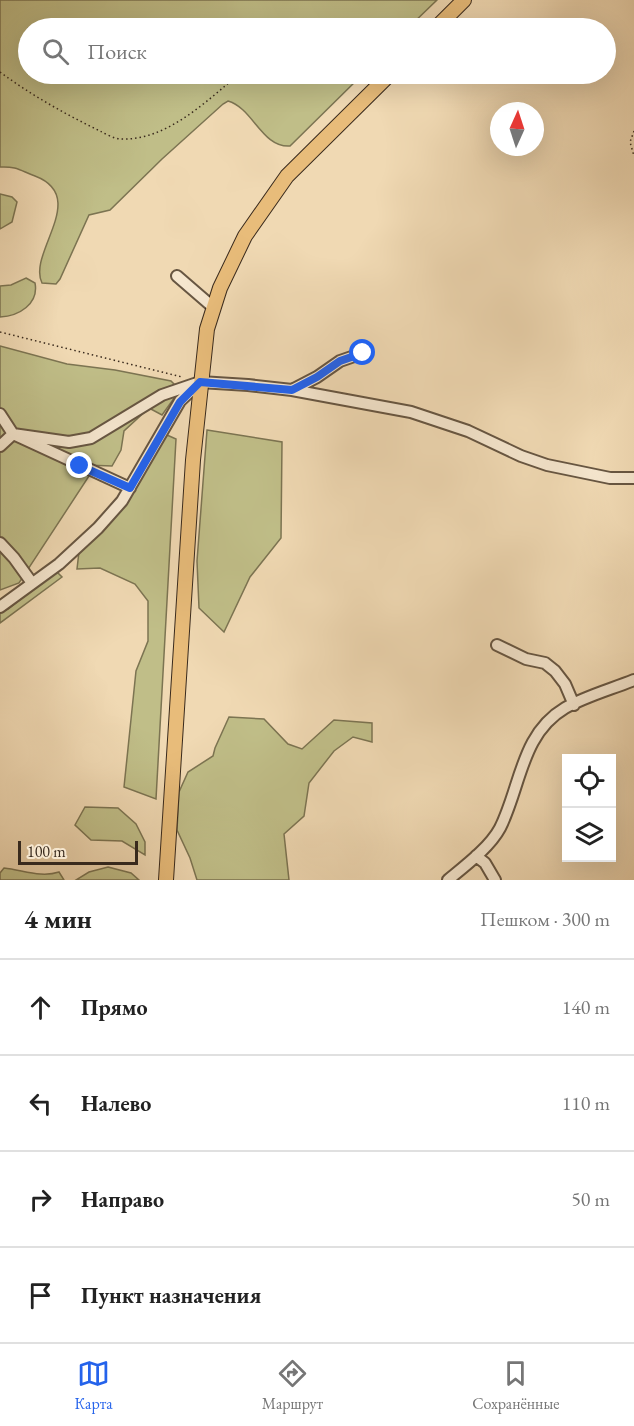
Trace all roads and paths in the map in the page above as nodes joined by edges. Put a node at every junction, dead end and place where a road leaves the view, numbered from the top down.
1 (464, 0) edge
2 (446, 18) edge
3 (0, 72) edge
4 (227, 84) edge
5 (380, 84) edge
6 (634, 131) edge
7 (634, 156) edge
8 (177, 276) dead end
9 (214, 308) junction
10 (0, 332) edge
11 (363, 353) dead end
12 (200, 382) junction
13 (292, 390) junction
14 (0, 414) edge
15 (13, 434) junction
16 (0, 446) edge
17 (634, 478) edge
18 (130, 488) junction
19 (0, 543) edge
20 (32, 583) junction
21 (0, 607) edge
22 (497, 645) dead end
23 (634, 680) edge
24 (574, 705) junction
25 (476, 856) junction
26 (166, 880) edge
27 (448, 880) edge
28 (495, 880) edge

1 - 2 main road
3 - 4 path
5 - 9 main road
6 - 7 path
8 - 9 street
9 - 12 main road
10 - 12 path
11 - 13 street
12 - 13 street
12 - 15 street
12 - 18 street
12 - 26 main road
13 - 17 street
14 - 15 street
15 - 16 street
15 - 18 street
18 - 20 street
19 - 20 street
20 - 21 street
22 - 24 street
23 - 24 street
24 - 25 street
25 - 27 street
25 - 28 street

